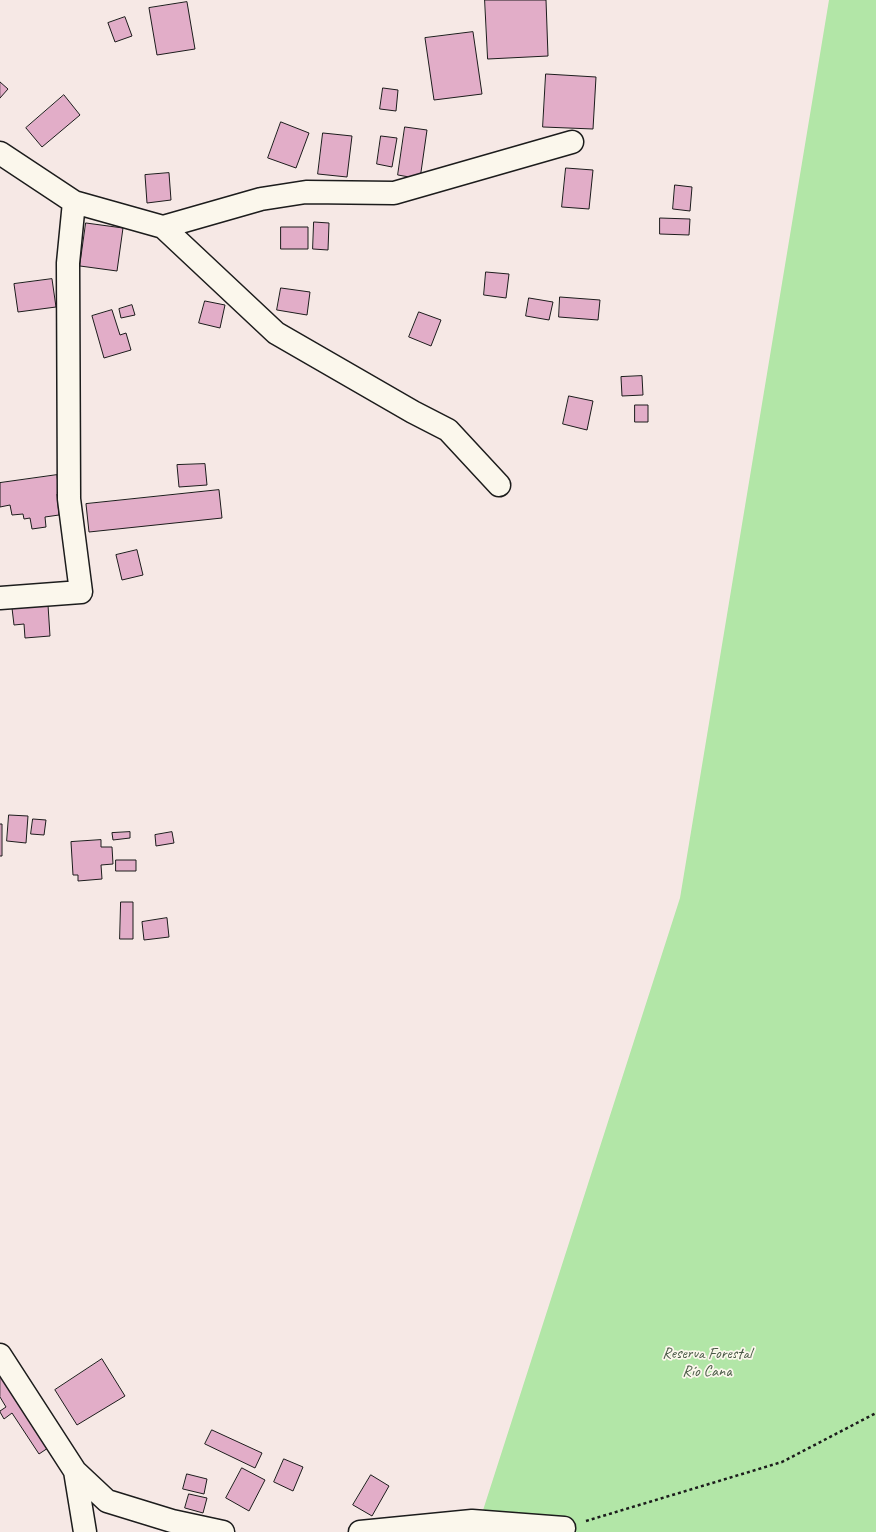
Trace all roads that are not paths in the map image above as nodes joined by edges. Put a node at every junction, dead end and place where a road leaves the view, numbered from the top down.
1 (572, 142) dead end
2 (0, 153) edge
3 (74, 202) junction
4 (163, 227) junction
5 (499, 485) dead end
6 (0, 598) edge
7 (0, 1355) edge
8 (75, 1471) junction
9 (552, 1529) edge
10 (85, 1532) edge
11 (223, 1532) edge
12 (360, 1532) edge

1 - 4 street
2 - 3 street
3 - 4 street
3 - 6 street
4 - 5 street
7 - 8 street
8 - 10 street
8 - 11 street
9 - 12 street

